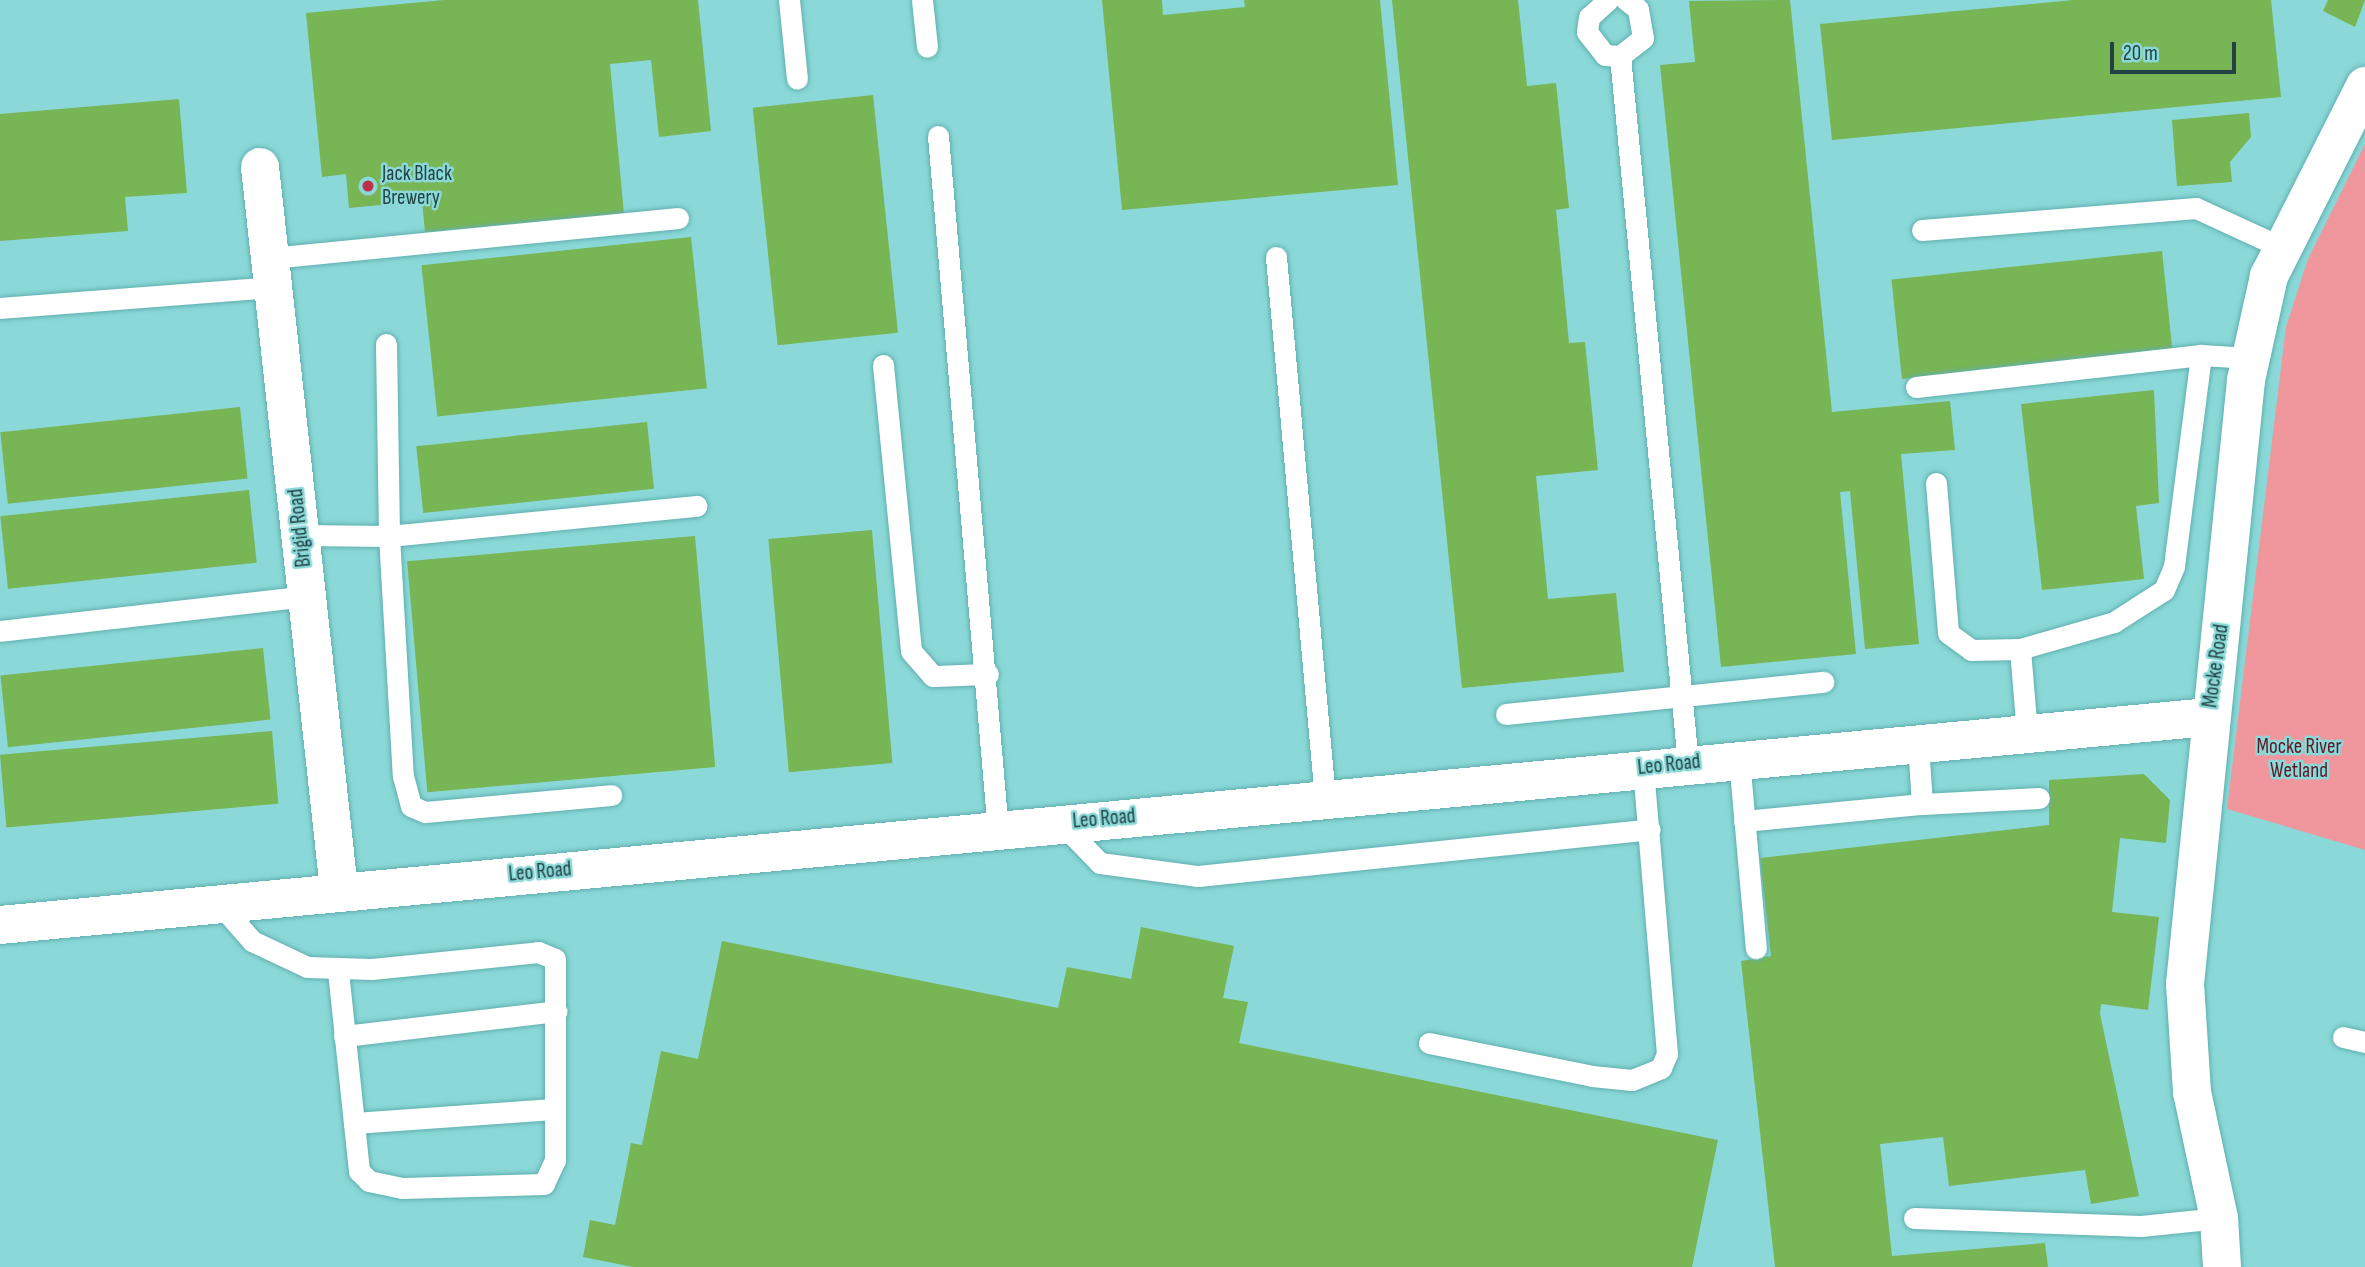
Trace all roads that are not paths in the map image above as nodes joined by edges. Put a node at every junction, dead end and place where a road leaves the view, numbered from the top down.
1 (789, 0) edge
2 (922, 0) edge
3 (1608, 0) edge
4 (1626, 0) edge
5 (927, 47) dead end
6 (1620, 56) junction
7 (797, 79) dead end
8 (2365, 86) edge
9 (938, 136) dead end
10 (260, 167) dead end
11 (678, 218) dead end
12 (1922, 230) dead end
13 (2283, 248) junction
14 (1276, 257) dead end
15 (272, 273) junction
16 (0, 308) edge
17 (386, 344) dead end
18 (2201, 355) junction
19 (2250, 358) junction
20 (883, 365) dead end
21 (1916, 387) dead end
22 (1936, 483) dead end
23 (697, 506) dead end
24 (301, 535) junction
25 (388, 536) junction
26 (307, 596) junction
27 (0, 631) edge
28 (2020, 649) junction
29 (988, 674) junction
30 (1823, 682) dead end
31 (1682, 699) junction
32 (1506, 714) dead end
33 (2209, 717) junction
34 (2027, 733) junction
35 (1917, 743) junction
36 (1739, 759) junction
37 (1688, 763) junction
38 (1643, 768) junction
39 (611, 795) dead end
40 (2039, 798) dead end
41 (1325, 799) junction
42 (1922, 804) junction
43 (1744, 821) junction
44 (1061, 823) junction
45 (1650, 829) junction
46 (998, 832) junction
47 (339, 890) junction
48 (218, 902) junction
49 (0, 925) edge
50 (1756, 948) dead end
51 (338, 971) junction
52 (557, 1011) junction
53 (344, 1036) junction
54 (2343, 1037) dead end
55 (2365, 1042) edge
56 (1429, 1043) dead end
57 (554, 1109) junction
58 (354, 1123) junction
59 (2219, 1218) junction
60 (1914, 1219) dead end
61 (2222, 1267) edge

1 - 7 lane
2 - 5 lane
3 - 6 lane
4 - 6 lane
6 - 31 lane
8 - 13 street, Mocke Road
9 - 29 lane
10 - 15 street, Brigid Road
11 - 15 lane
12 - 13 lane
13 - 19 street, Mocke Road
14 - 41 lane
15 - 16 lane
15 - 24 street, Brigid Road
17 - 25 lane
18 - 19 lane
18 - 21 lane
18 - 28 lane
19 - 33 street, Mocke Road
20 - 29 lane
22 - 28 lane
23 - 25 lane
24 - 25 lane
24 - 26 street, Brigid Road
25 - 39 lane
26 - 27 lane
26 - 47 street, Brigid Road
28 - 34 lane
29 - 46 lane
30 - 31 lane
31 - 32 lane
31 - 37 lane
33 - 34 street, Leo Road
33 - 59 street, Mocke Road
34 - 35 street, Leo Road
35 - 36 street, Leo Road
35 - 42 lane
36 - 37 street, Leo Road
36 - 43 lane
37 - 38 street, Leo Road
38 - 41 street, Leo Road
38 - 45 lane
40 - 42 lane
41 - 44 street, Leo Road
42 - 43 lane
43 - 50 lane
44 - 45 lane
44 - 46 street, Leo Road
45 - 56 lane
46 - 47 street, Leo Road
47 - 48 street, Leo Road
48 - 49 street, Leo Road
48 - 51 lane
51 - 52 lane
51 - 53 lane
52 - 53 lane
52 - 57 lane
53 - 58 lane
54 - 55 lane
57 - 58 lane
57 - 58 lane
59 - 60 lane
59 - 61 street, Mocke Road

